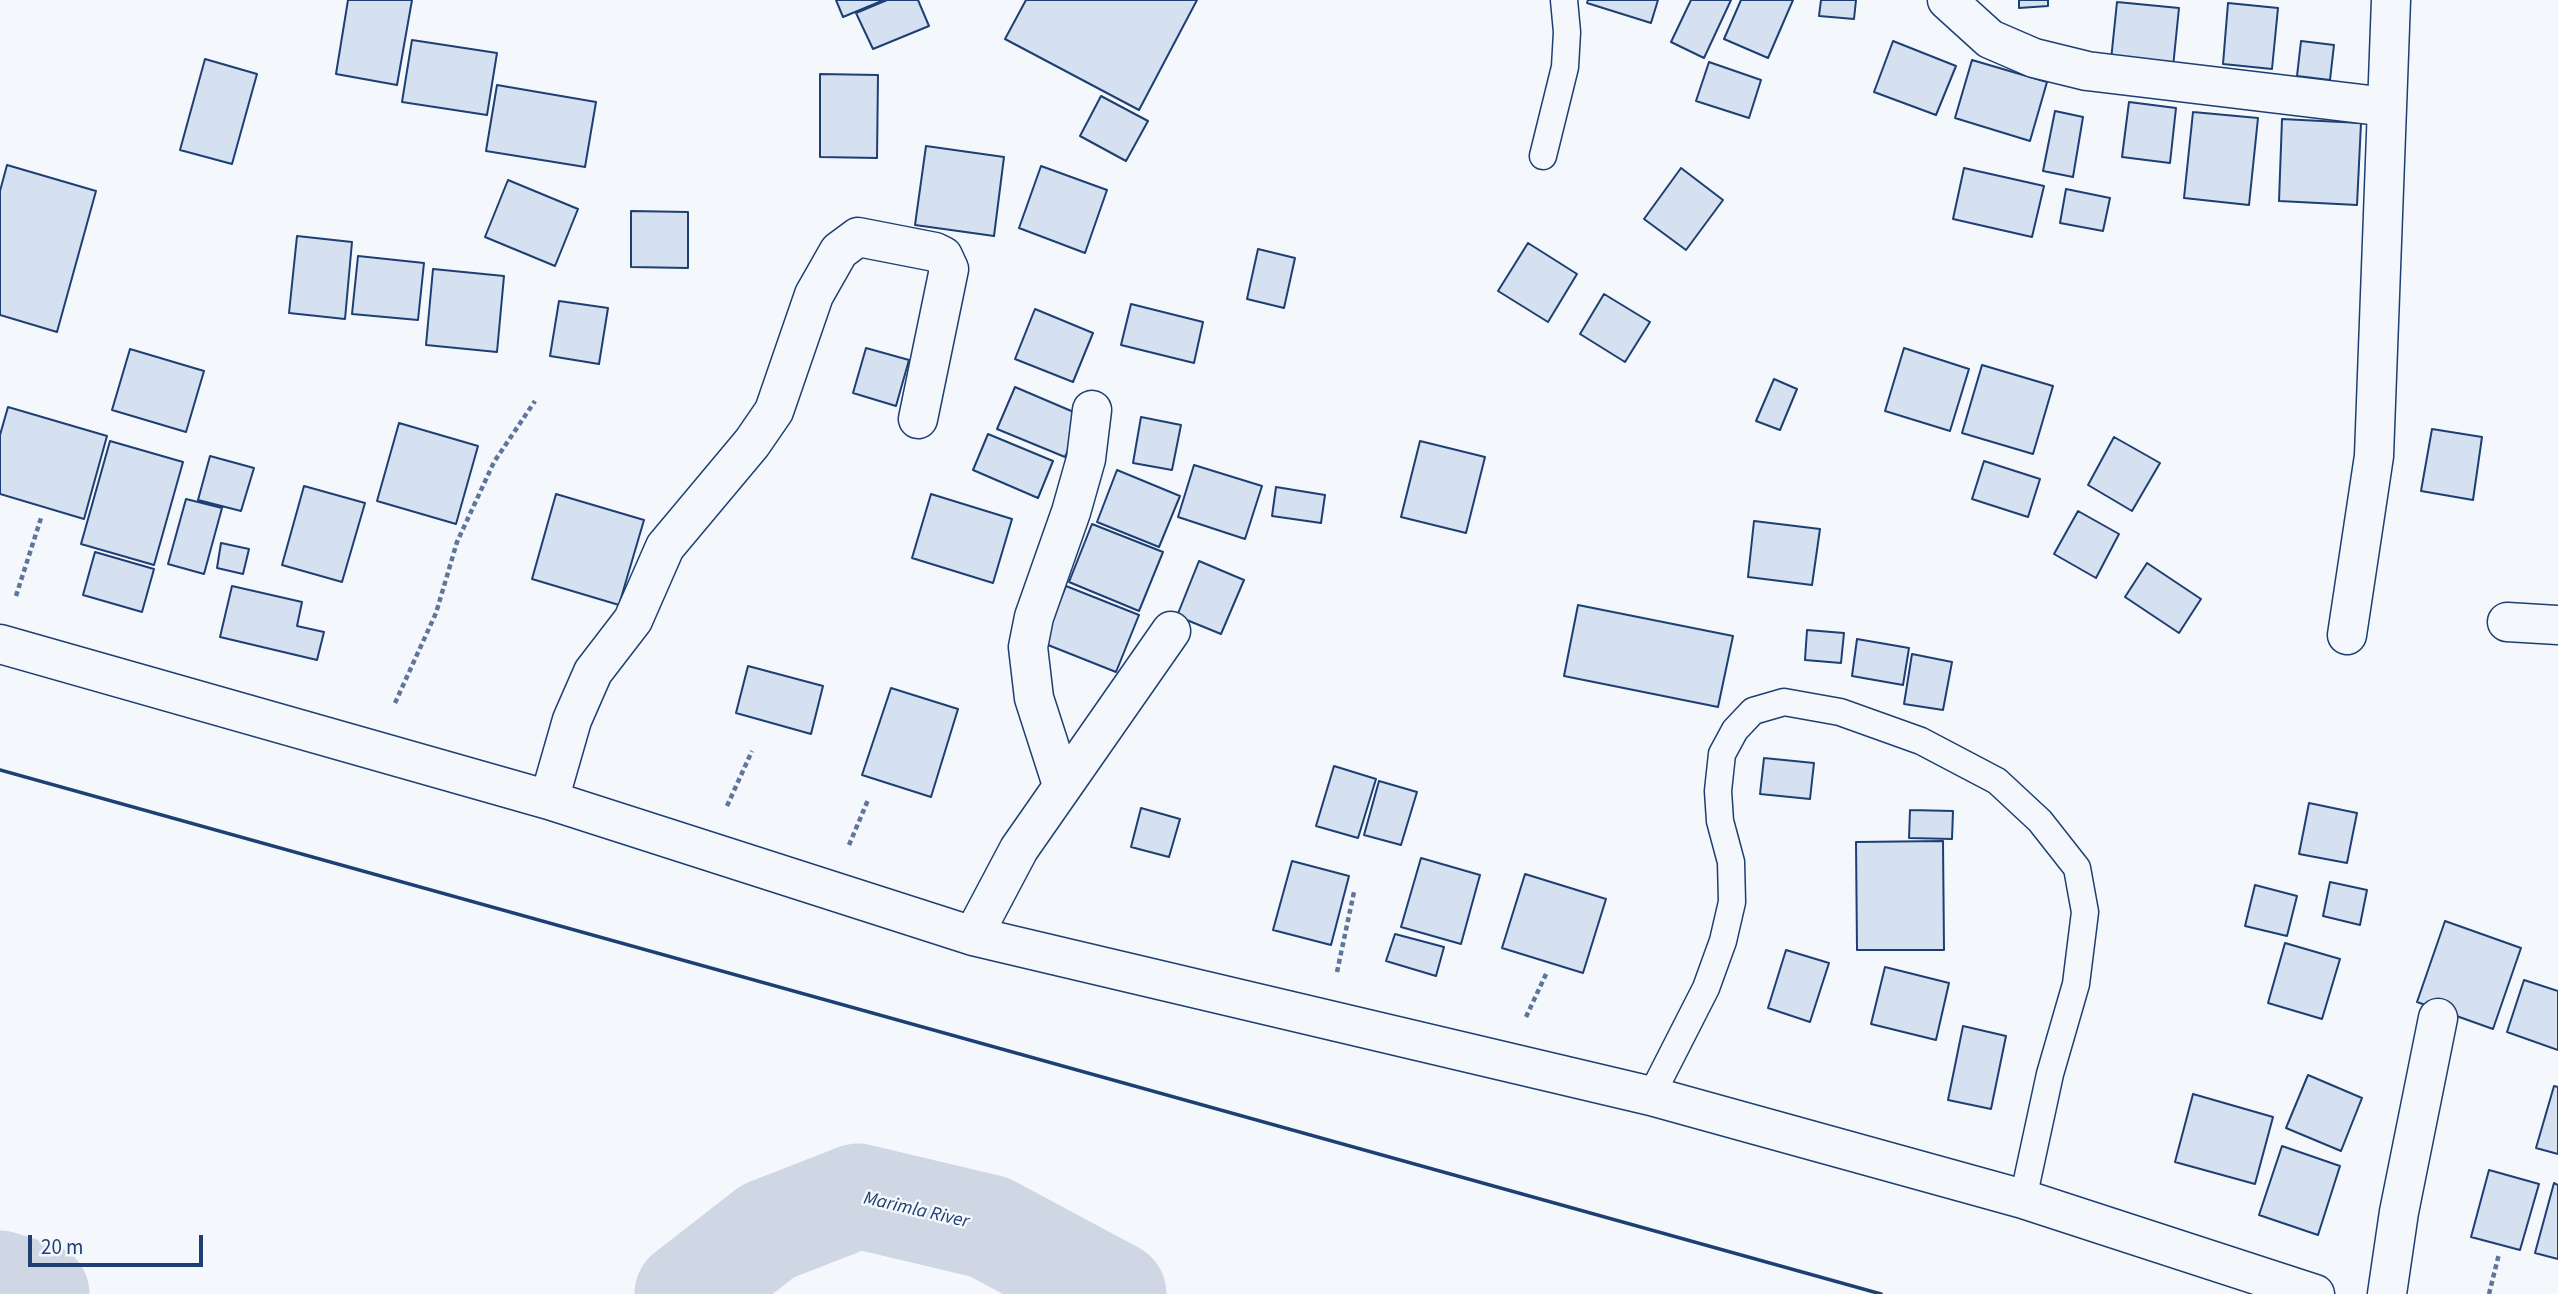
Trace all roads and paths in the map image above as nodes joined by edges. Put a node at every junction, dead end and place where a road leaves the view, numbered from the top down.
1 (1564, 0) edge
2 (1947, 0) edge
3 (2391, 0) edge
4 (2387, 107) junction
5 (1543, 156) dead end
6 (535, 401) dead end
7 (1091, 410) dead end
8 (918, 419) dead end
9 (41, 518) dead end
10 (2507, 622) dead end
11 (2558, 625) edge
12 (1171, 631) dead end
13 (2347, 635) dead end
14 (0, 644) edge
15 (374, 748) junction
16 (1062, 785) junction
17 (549, 800) junction
18 (1354, 892) dead end
19 (973, 936) junction
20 (2438, 1018) dead end
21 (1327, 1021) junction
22 (1651, 1096) junction
23 (2023, 1199) junction
24 (2499, 1254) dead end
25 (2315, 1294) edge
26 (2387, 1294) edge
27 (2489, 1294) edge

1 - 5 lane
2 - 4 street
3 - 4 street
4 - 13 street
6 - 15 path
7 - 16 street
8 - 17 street
9 - 14 path
10 - 11 street
12 - 16 street
14 - 15 street
15 - 17 street
16 - 19 street
17 - 19 street
18 - 21 path
19 - 21 street
20 - 26 street
21 - 22 street
22 - 23 street
22 - 23 lane
23 - 25 street
24 - 27 path

